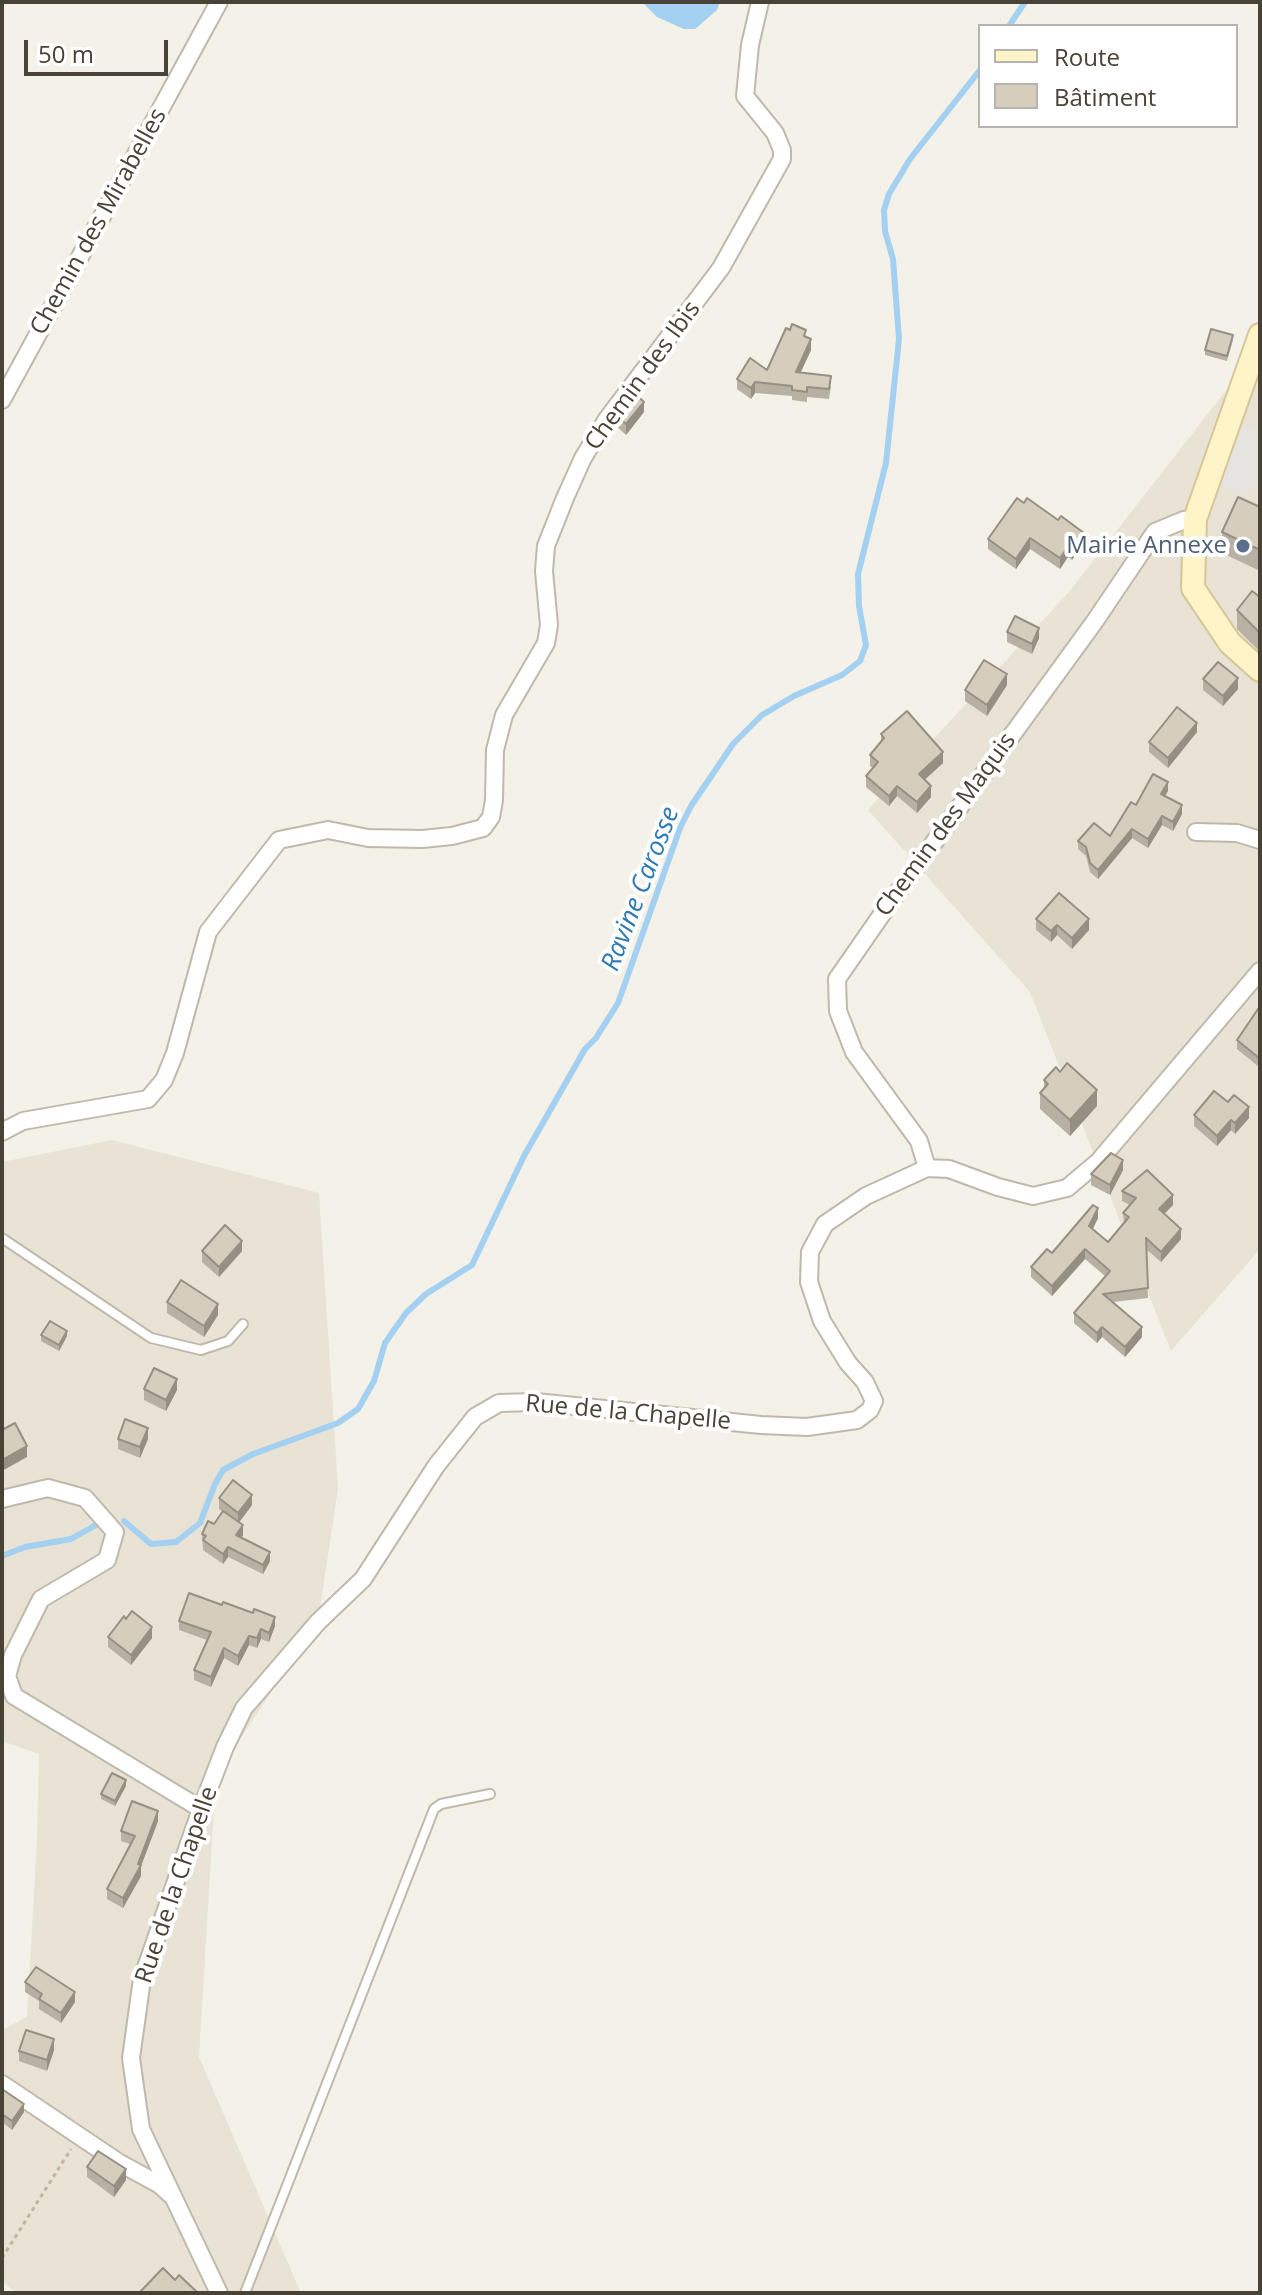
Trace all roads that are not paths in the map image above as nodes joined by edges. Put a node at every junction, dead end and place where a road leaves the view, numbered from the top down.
1 (219, 2) edge
2 (760, 2) edge
3 (1260, 335) edge
4 (2, 400) edge
5 (1195, 519) junction
6 (1260, 670) edge
7 (1196, 832) dead end
8 (1260, 840) edge
9 (1260, 971) edge
10 (2, 1132) edge
11 (927, 1168) junction
12 (2, 1238) edge
13 (243, 1324) dead end
14 (2, 1499) edge
15 (490, 1794) dead end
16 (201, 1809) junction
17 (2, 2084) edge
18 (178, 2202) junction
19 (219, 2293) edge
20 (245, 2293) edge

1 - 4 street, Chemin des Mirabelles
2 - 10 street, Chemin des Ibis
3 - 5 main road
5 - 6 main road
5 - 11 street, Chemin des Maquis
7 - 8 street
9 - 11 street
11 - 16 street, Rue de la Chapelle
12 - 13 lane
14 - 16 street
15 - 20 lane
16 - 18 street, Rue de la Chapelle
17 - 18 street
18 - 19 street, Rue de la Chapelle

